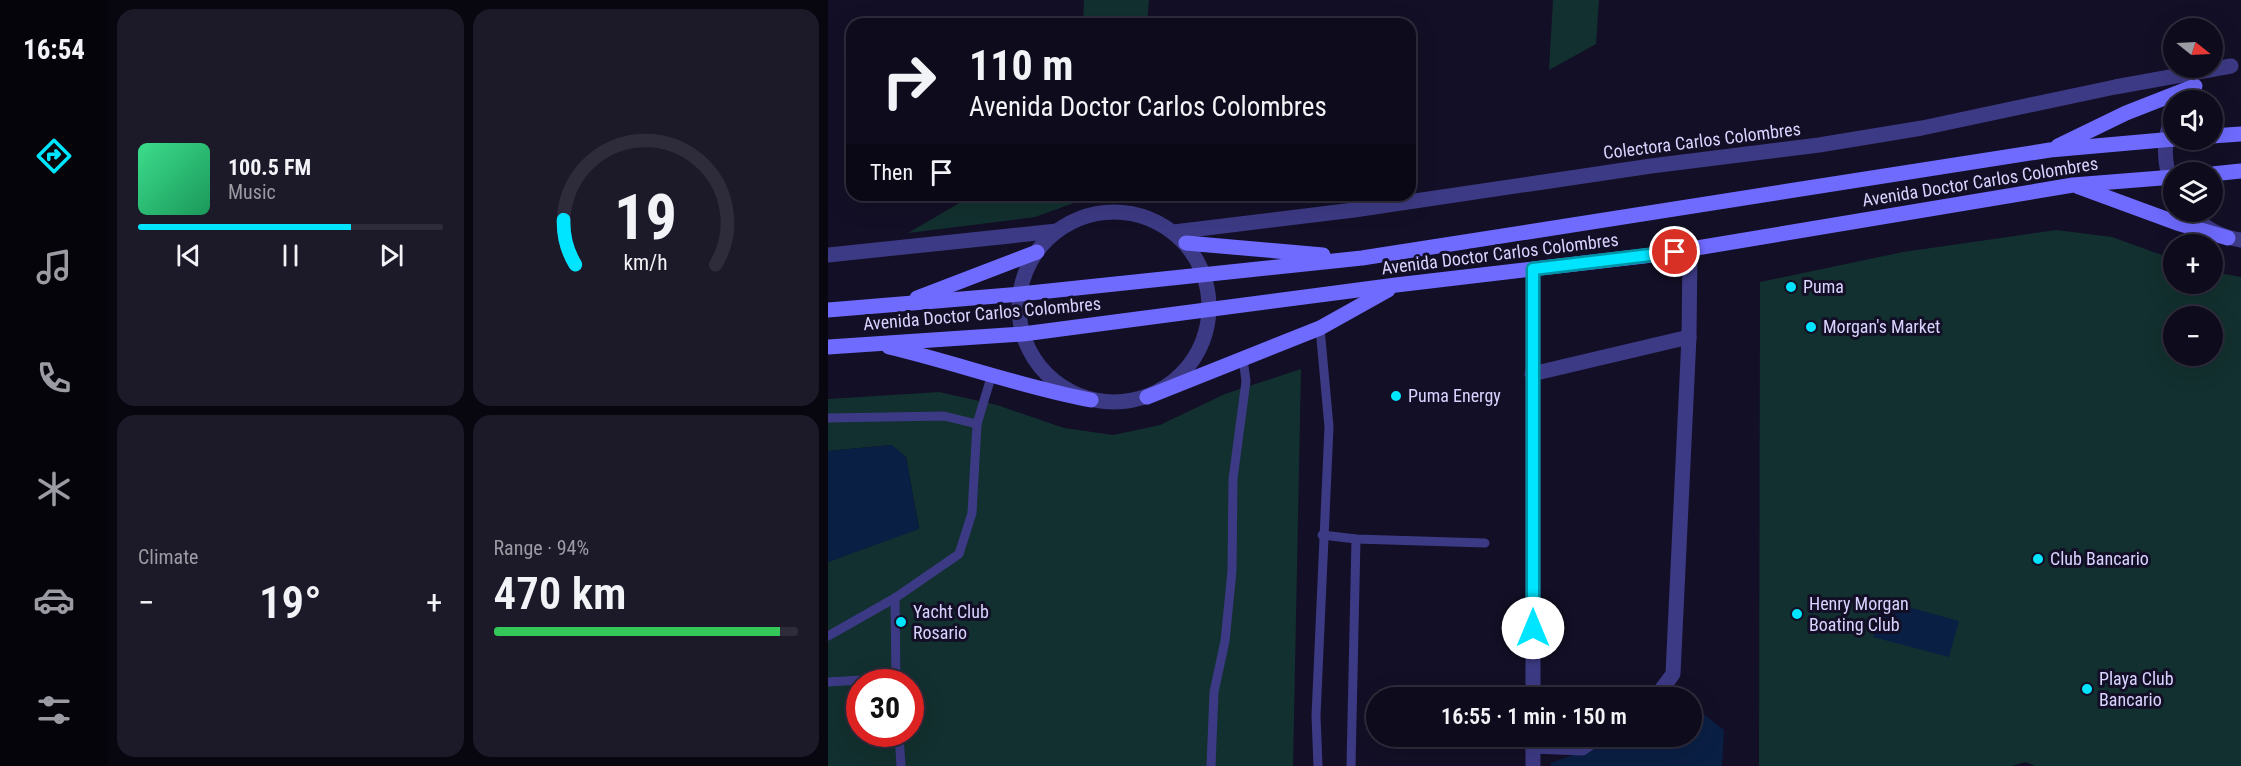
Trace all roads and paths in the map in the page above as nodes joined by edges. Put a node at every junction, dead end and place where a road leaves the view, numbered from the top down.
1 (2236, 65) edge
2 (2195, 86) junction
3 (2191, 90) edge
4 (2241, 134) edge
5 (2223, 135) edge
6 (2163, 141) edge
7 (2050, 150) junction
8 (2241, 171) edge
9 (2223, 173) edge
10 (2163, 181) edge
11 (2073, 185) junction
12 (1415, 201) edge
13 (1416, 201) edge
14 (2199, 222) edge
15 (1057, 231) junction
16 (1174, 232) junction
17 (2235, 239) edge
18 (1186, 243) junction
19 (1690, 250) junction
20 (1037, 252) junction
21 (828, 255) edge
22 (1362, 258) junction
23 (1533, 269) junction
24 (1204, 275) junction
25 (1396, 285) junction
26 (1020, 294) junction
27 (900, 304) junction
28 (1210, 309) junction
29 (828, 310) edge
30 (1320, 328) junction
31 (1023, 334) junction
32 (1689, 338) junction
33 (871, 343) junction
34 (828, 347) edge
35 (1243, 359) junction
36 (992, 374) junction
37 (1533, 374) junction
38 (1147, 397) junction
39 (1091, 400) junction
40 (828, 418) edge
41 (977, 424) junction
42 (1322, 535) junction
43 (1356, 539) junction
44 (1485, 543) dead end
45 (895, 598) junction
46 (828, 636) edge
47 (896, 669) edge
48 (846, 681) edge
49 (828, 682) edge
50 (1533, 687) edge
51 (1663, 687) edge
52 (900, 747) edge
53 (1533, 747) edge
54 (901, 766) edge
55 (1211, 766) edge
56 (1318, 766) edge
57 (1352, 766) edge
58 (1533, 766) edge

1 - 2 street
1 - 13 street, Colectora Carlos Colombres
2 - 3 street
2 - 7 main road
4 - 5 main road
6 - 7 main road, Avenida Doctor Carlos Colombres
7 - 22 main road, Avenida Doctor Carlos Colombres
8 - 9 main road
10 - 11 main road, Avenida Doctor Carlos Colombres
11 - 17 main road
11 - 19 main road, Avenida Doctor Carlos Colombres
12 - 16 street, Colectora Carlos Colombres
14 - 17 street
15 - 16 street
15 - 20 street
15 - 21 street
16 - 18 street
18 - 22 main road
18 - 24 street
19 - 23 main road, Avenida Doctor Carlos Colombres
19 - 32 street
20 - 26 street
20 - 27 main road
22 - 24 main road, Avenida Doctor Carlos Colombres
23 - 25 main road, Avenida Doctor Carlos Colombres
23 - 37 street
24 - 26 main road, Avenida Doctor Carlos Colombres
24 - 28 street
25 - 28 main road, Avenida Doctor Carlos Colombres
25 - 30 main road
26 - 27 main road, Avenida Doctor Carlos Colombres
26 - 31 street
27 - 29 main road, Avenida Doctor Carlos Colombres
28 - 31 main road, Avenida Doctor Carlos Colombres
28 - 38 street
30 - 35 main road
30 - 42 lane
31 - 33 main road, Avenida Doctor Carlos Colombres
31 - 39 street
32 - 37 street
32 - 51 street
33 - 34 main road, Avenida Doctor Carlos Colombres
33 - 36 main road
35 - 38 main road
35 - 55 lane
36 - 39 main road
36 - 41 lane
37 - 50 street
38 - 39 street
40 - 41 lane
41 - 45 lane
42 - 43 lane
42 - 56 lane
43 - 44 lane
43 - 57 lane
45 - 46 lane
45 - 47 lane
48 - 49 lane
52 - 54 lane
53 - 58 street

